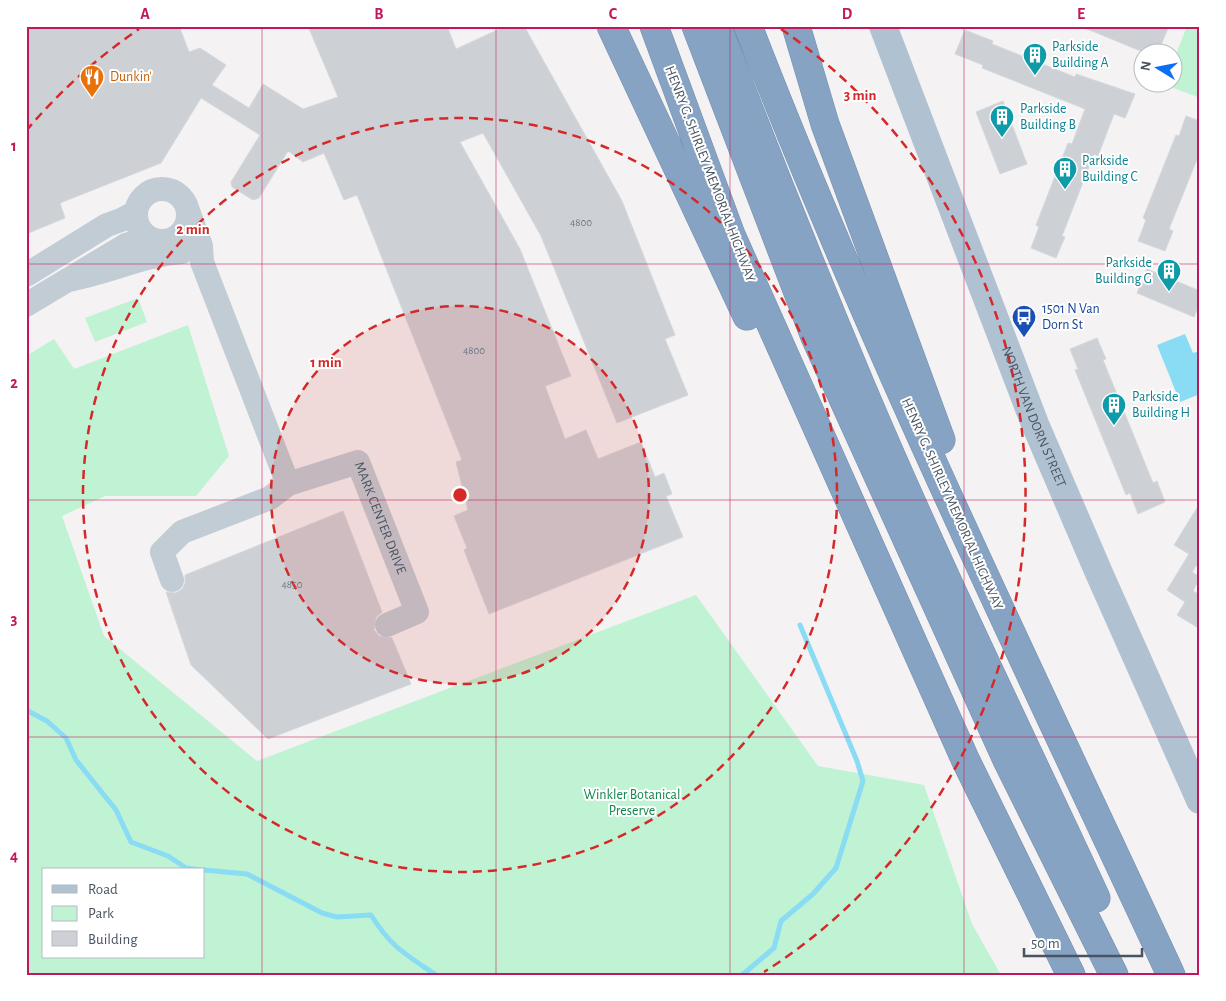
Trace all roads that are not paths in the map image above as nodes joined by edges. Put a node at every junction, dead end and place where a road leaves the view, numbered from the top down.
1 (611, 26) edge
2 (654, 26) edge
3 (696, 26) edge
4 (717, 26) edge
5 (748, 26) edge
6 (796, 26) edge
7 (883, 26) edge
8 (136, 212) junction
9 (188, 212) junction
10 (148, 238) junction
11 (202, 262) junction
12 (26, 275) edge
13 (68, 280) junction
14 (26, 305) edge
15 (288, 484) junction
16 (172, 580) dead end
17 (387, 625) dead end
18 (1022, 659) junction
19 (964, 759) junction
20 (1198, 793) edge
21 (1070, 975) edge
22 (1114, 975) edge
23 (1132, 975) edge
24 (1171, 975) edge

1 - 19 highway
2 - 19 highway, HENRY G. SHIRLEY MEMORIAL HIGHWAY
3 - 22 highway
4 - 23 highway
5 - 18 highway, HENRY G. SHIRLEY MEMORIAL HIGHWAY
6 - 18 highway
7 - 20 main road, NORTH VAN DORN STREET
8 - 9 street
8 - 10 street
8 - 12 street
9 - 10 street
9 - 11 street
10 - 13 street
11 - 13 street
11 - 15 street
13 - 14 street
15 - 16 street, MARK CENTER DRIVE
15 - 17 street, MARK CENTER DRIVE
18 - 24 highway, HENRY G. SHIRLEY MEMORIAL HIGHWAY
19 - 21 highway, HENRY G. SHIRLEY MEMORIAL HIGHWAY

